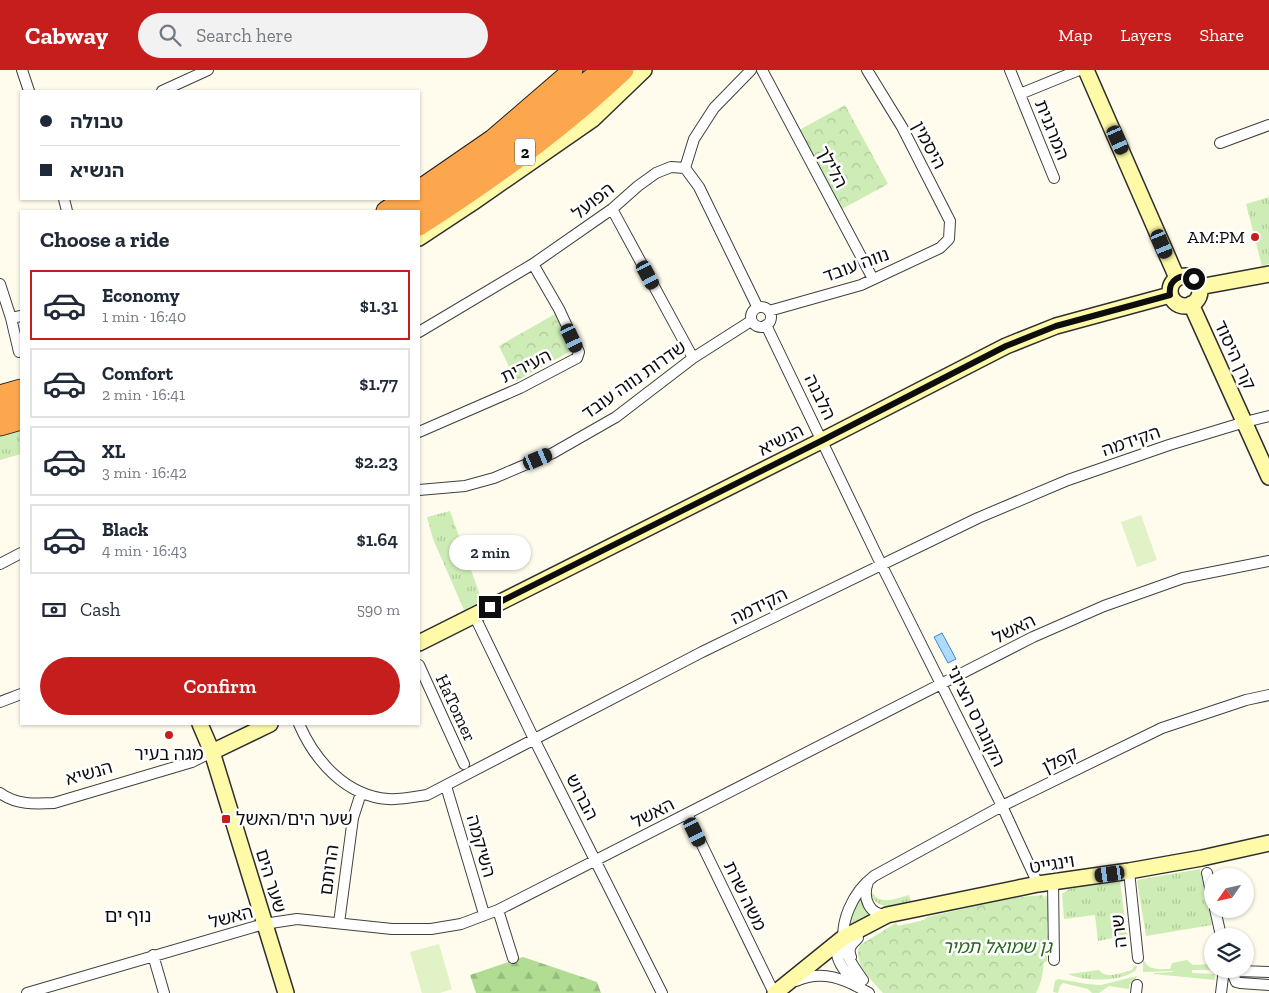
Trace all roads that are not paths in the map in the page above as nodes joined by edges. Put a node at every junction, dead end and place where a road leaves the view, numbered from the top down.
1 (22, 70) edge
2 (208, 70) edge
3 (573, 70) edge
4 (602, 70) edge
5 (624, 70) edge
6 (644, 70) edge
7 (751, 70) edge
8 (762, 70) edge
9 (866, 70) edge
10 (1010, 70) edge
11 (1079, 70) edge
12 (1086, 70) edge
13 (29, 90) edge
14 (164, 90) edge
15 (1020, 94) junction
16 (1269, 125) edge
17 (1220, 143) dead end
18 (685, 168) junction
19 (1054, 178) dead end
20 (420, 189) edge
21 (403, 200) edge
22 (388, 210) edge
23 (412, 210) edge
24 (612, 210) junction
25 (420, 225) edge
26 (420, 237) edge
27 (949, 239) joint
28 (533, 264) junction
29 (1269, 274) edge
30 (1177, 278) junction
31 (873, 279) junction
32 (0, 284) edge
33 (1199, 287) junction
34 (1170, 295) junction
35 (1191, 304) junction
36 (757, 306) junction
37 (770, 311) junction
38 (16, 317) edge
39 (751, 321) junction
40 (766, 325) junction
41 (420, 331) edge
42 (19, 352) dead end
43 (693, 358) junction
44 (20, 389) edge
45 (0, 396) edge
46 (20, 406) edge
47 (0, 413) edge
48 (1269, 416) edge
49 (20, 420) edge
50 (1245, 422) junction
51 (0, 426) edge
52 (420, 432) edge
53 (823, 440) junction
54 (1269, 477) edge
55 (420, 490) edge
56 (20, 554) edge
57 (1269, 561) edge
58 (0, 564) edge
59 (881, 564) junction
60 (474, 615) junction
61 (420, 642) edge
62 (420, 667) edge
63 (942, 683) junction
64 (20, 694) edge
65 (1269, 695) edge
66 (0, 702) edge
67 (200, 725) edge
68 (268, 725) edge
69 (300, 725) edge
70 (534, 738) junction
71 (212, 752) junction
72 (464, 764) dead end
73 (446, 786) junction
74 (0, 793) edge
75 (361, 793) junction
76 (1002, 806) junction
77 (686, 814) junction
78 (1269, 843) edge
79 (596, 860) junction
80 (1129, 871) junction
81 (874, 876) junction
82 (1046, 883) junction
83 (929, 906) junction
84 (498, 910) junction
85 (484, 914) junction
86 (887, 915) junction
87 (339, 923) junction
88 (264, 924) junction
89 (845, 941) junction
90 (153, 955) junction
91 (513, 958) dead end
92 (1138, 958) dead end
93 (1054, 960) dead end
94 (1269, 972) edge
95 (1223, 978) edge
96 (1269, 985) edge
97 (867, 989) edge
98 (779, 990) edge
99 (27, 993) edge
100 (164, 993) edge
101 (286, 993) edge
102 (662, 993) edge
103 (1221, 993) edge

1 - 13 street
2 - 14 street
3 - 20 highway
4 - 23 highway, 2
5 - 25 highway, 2
6 - 26 street
7 - 18 street
8 - 31 street, הלילך
9 - 27 street, היסמין
10 - 15 street, המרגנית
11 - 15 street, המרגנית
12 - 30 street
15 - 19 street, המרגנית
16 - 17 street
18 - 24 street, הפועל
18 - 36 street
21 - 22 highway
24 - 28 street, הפועל
24 - 43 street
27 - 31 street, נווה עובד
28 - 41 street, הפועל
28 - 52 street, העירית
29 - 33 street
30 - 33 street
30 - 34 street
31 - 37 street, נווה עובד
32 - 38 street
33 - 35 street
34 - 35 street
34 - 53 street, הנשיא
35 - 50 street, קרן היסוד
36 - 37 street
36 - 39 street
37 - 40 street
38 - 42 street
39 - 40 street
39 - 43 street, שדרות נווה עובד
40 - 53 street, הלבנה
43 - 55 street, שדרות נווה עובד
44 - 45 highway
46 - 47 highway
48 - 50 street, הקידמה
49 - 51 highway
50 - 54 street, קרן היסוד
50 - 59 street, הקידמה
53 - 59 street, הלבנה
53 - 60 street, הנשיא
56 - 58 street
57 - 63 street, האשל
59 - 63 street, הקונגרס הציוני
59 - 70 street, הקידמה
60 - 61 street, הנשיא
60 - 70 street, הברוש
62 - 72 street, HaTomer
63 - 76 street, הקונגרס הציוני
63 - 77 street, האשל
64 - 66 street
65 - 76 street, קפלן
67 - 71 street, שער הים
68 - 71 street, הנשיא
69 - 75 street, הקידמה
70 - 73 street, הקידמה
70 - 79 street, הברוש
71 - 74 street, הנשיא
71 - 88 street, שער הים
73 - 75 street, הקידמה
73 - 85 street, השיקמה
75 - 87 street, הרותם
76 - 81 street, קפלן
76 - 82 street, הקונגרס הציוני
77 - 79 street, האשל
77 - 98 street, משה שרת
78 - 80 street, וינגייט
79 - 84 street, האשל
79 - 102 street, הברוש
80 - 82 street, וינגייט
80 - 92 street, שרה
81 - 86 street
81 - 89 street, קפלן
82 - 83 street, וינגייט
82 - 93 street
83 - 86 street, וינגייט
83 - 89 street, וינגייט
84 - 85 street, האשל
84 - 91 street
85 - 87 street, האשל
86 - 89 street, וינגייט
87 - 88 street, האשל
88 - 90 street, האשל
88 - 101 street, שער הים
89 - 97 street, קפלן
89 - 97 street
89 - 98 street
90 - 99 street, האשל
90 - 100 street
94 - 96 street
95 - 103 street
97 - 98 street

